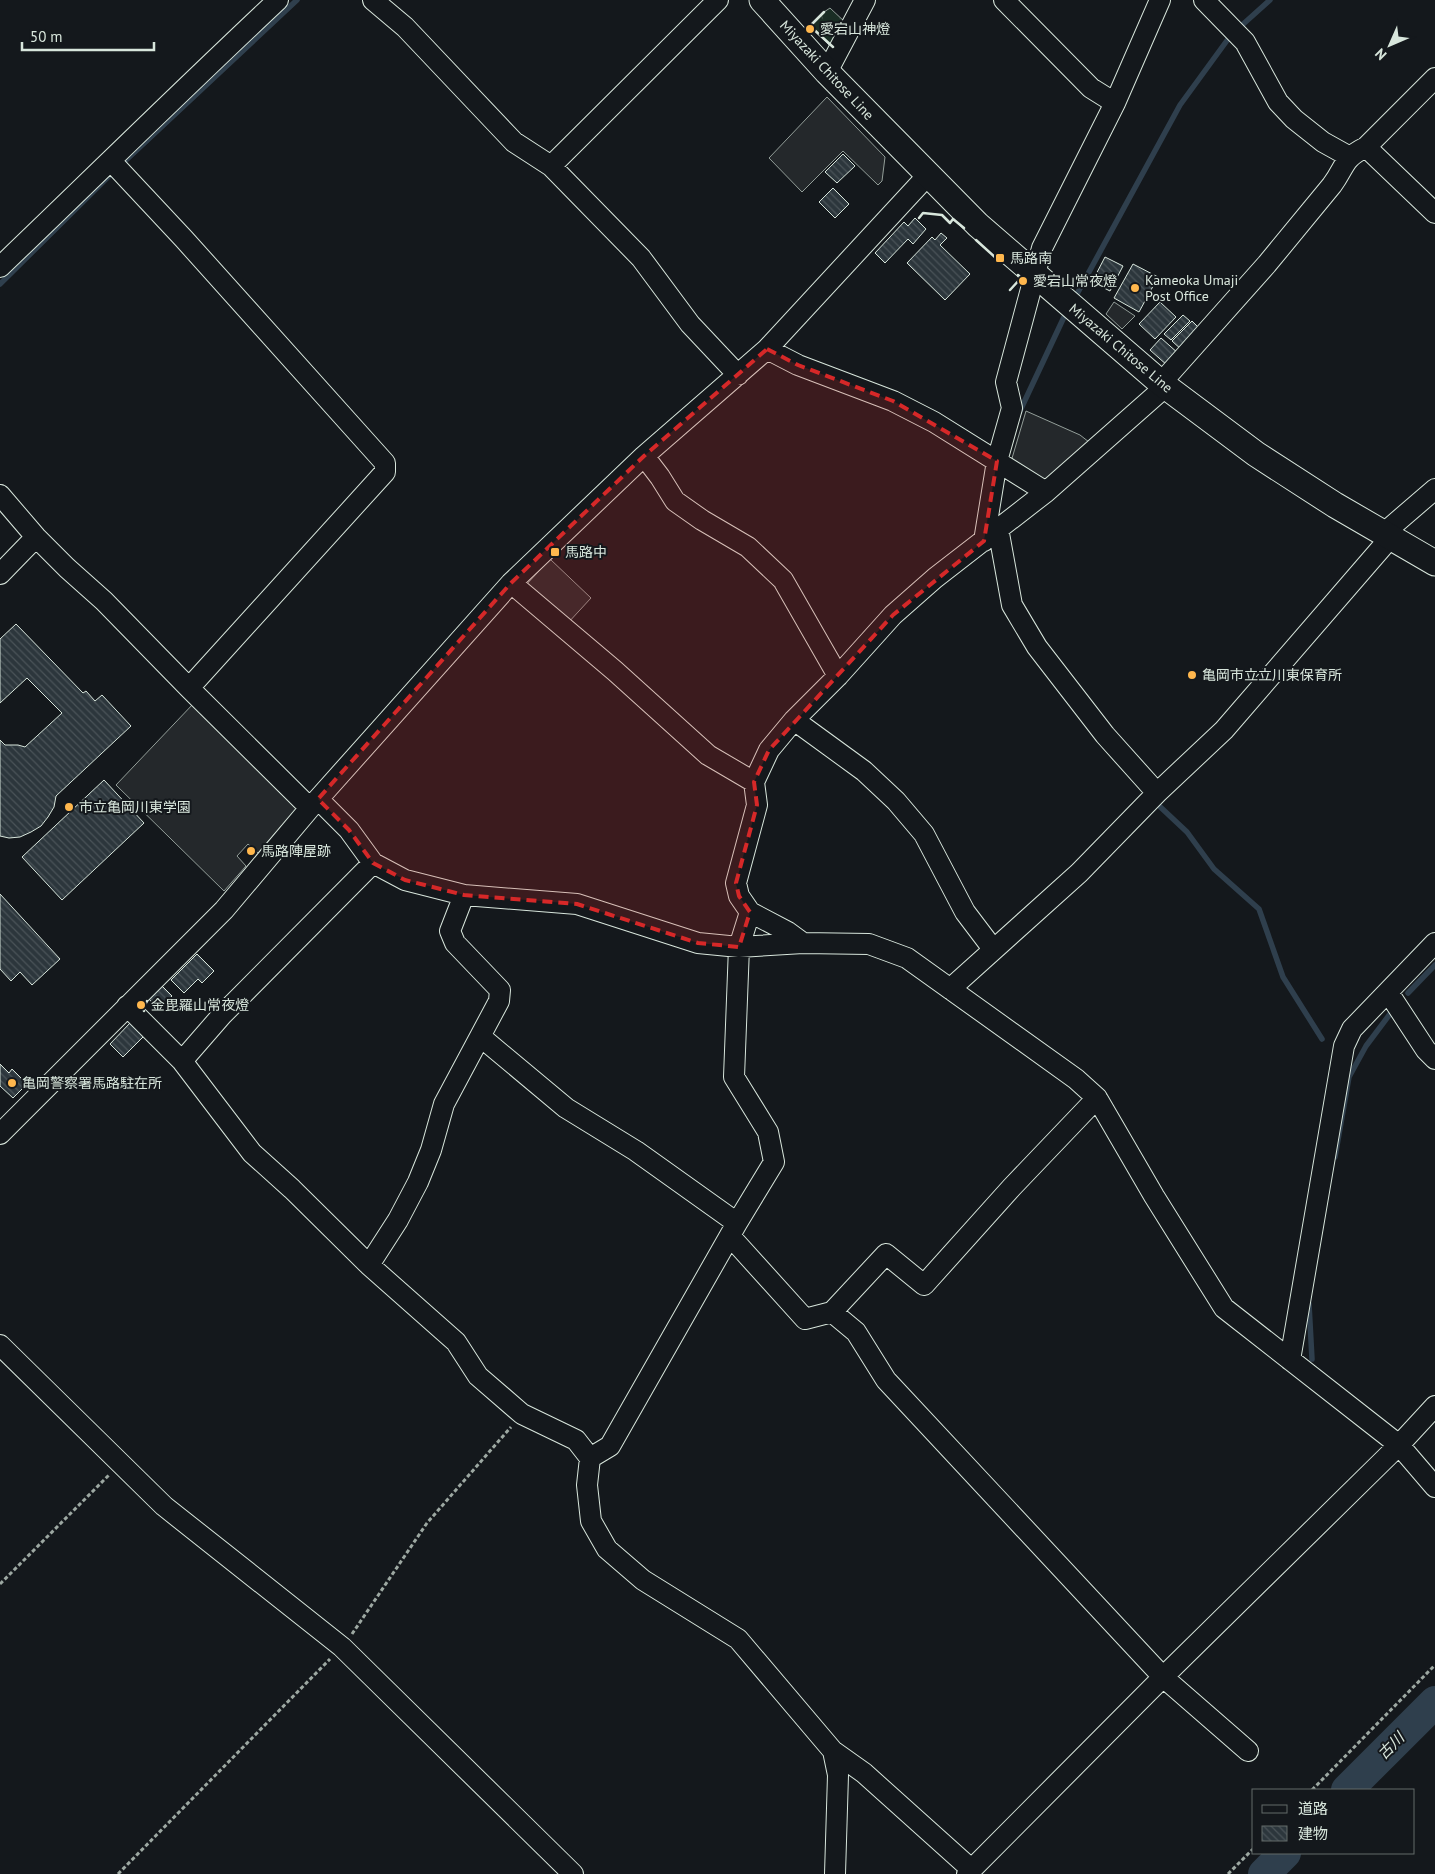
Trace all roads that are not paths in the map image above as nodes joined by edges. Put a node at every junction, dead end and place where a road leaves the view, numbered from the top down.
1 (278, 0) edge
2 (373, 0) edge
3 (718, 0) edge
4 (762, 0) edge
5 (865, 0) edge
6 (1004, 0) edge
7 (1160, 0) edge
8 (1204, 0) edge
9 (828, 72) junction
10 (1435, 78) edge
11 (1115, 104) junction
12 (1358, 152) junction
13 (116, 166) junction
14 (551, 166) junction
15 (928, 175) junction
16 (1435, 213) edge
17 (0, 267) edge
18 (1035, 274) junction
19 (767, 349) junction
20 (738, 375) junction
21 (1163, 385) junction
22 (644, 456) junction
23 (997, 461) junction
24 (1435, 489) edge
25 (1046, 492) junction
26 (0, 495) edge
27 (991, 534) junction
28 (1387, 536) junction
29 (36, 537) junction
30 (1435, 563) edge
31 (0, 574) edge
32 (511, 582) junction
33 (838, 676) junction
34 (189, 688) junction
35 (794, 720) junction
36 (754, 782) junction
37 (1157, 793) junction
38 (314, 803) junction
39 (373, 863) junction
40 (464, 896) junction
41 (750, 912) junction
42 (1435, 942) edge
43 (803, 943) junction
44 (740, 947) junction
45 (993, 949) junction
46 (950, 989) junction
47 (1388, 992) junction
48 (127, 1006) junction
49 (481, 1037) junction
50 (1435, 1059) edge
51 (182, 1061) junction
52 (1098, 1098) junction
53 (0, 1134) edge
54 (734, 1230) junction
55 (369, 1265) junction
56 (832, 1312) junction
57 (0, 1345) edge
58 (1290, 1360) junction
59 (1435, 1406) edge
60 (1399, 1445) junction
61 (590, 1458) junction
62 (1435, 1487) edge
63 (1163, 1678) junction
64 (833, 1751) junction
65 (1248, 1752) dead end
66 (969, 1872) edge
67 (573, 1874) edge
68 (834, 1874) edge

1 - 13 street
2 - 14 street
3 - 14 street
4 - 9 main road, Miyazaki Chitose Line
5 - 9 street
6 - 11 street
7 - 11 street
8 - 12 street
9 - 15 main road, Miyazaki Chitose Line
10 - 12 street
11 - 18 street
12 - 16 street
12 - 21 street
13 - 17 street
13 - 34 street
14 - 20 street
15 - 18 main road, Miyazaki Chitose Line
15 - 19 street
18 - 21 main road, Miyazaki Chitose Line
18 - 23 street
19 - 20 street
19 - 23 street
20 - 22 street
21 - 25 street
21 - 28 main road, Miyazaki Chitose Line
22 - 32 street
22 - 33 street
23 - 25 street
23 - 27 street
24 - 28 street
25 - 27 street
26 - 29 street
27 - 33 street
27 - 37 street
28 - 30 main road, Miyazaki Chitose Line
28 - 37 street
29 - 31 street
29 - 34 street
32 - 36 street
32 - 38 street
33 - 35 street
34 - 38 street
35 - 36 street
35 - 45 street
36 - 41 street
37 - 45 street
38 - 39 street
38 - 48 street
39 - 40 street
39 - 51 street
40 - 44 street
40 - 49 street
41 - 43 street
41 - 44 street
42 - 47 street
43 - 44 street
43 - 46 street
44 - 54 street
45 - 46 street
46 - 52 street
47 - 50 street
47 - 58 street
48 - 51 street
48 - 53 street
49 - 54 street
49 - 55 street
51 - 55 street
52 - 56 street
52 - 58 street
54 - 56 street
54 - 61 street
55 - 61 street
56 - 63 street
57 - 67 street
58 - 60 street
59 - 60 street
60 - 62 street
60 - 63 street
61 - 64 street
63 - 65 street
63 - 66 street
64 - 66 street
64 - 68 street

